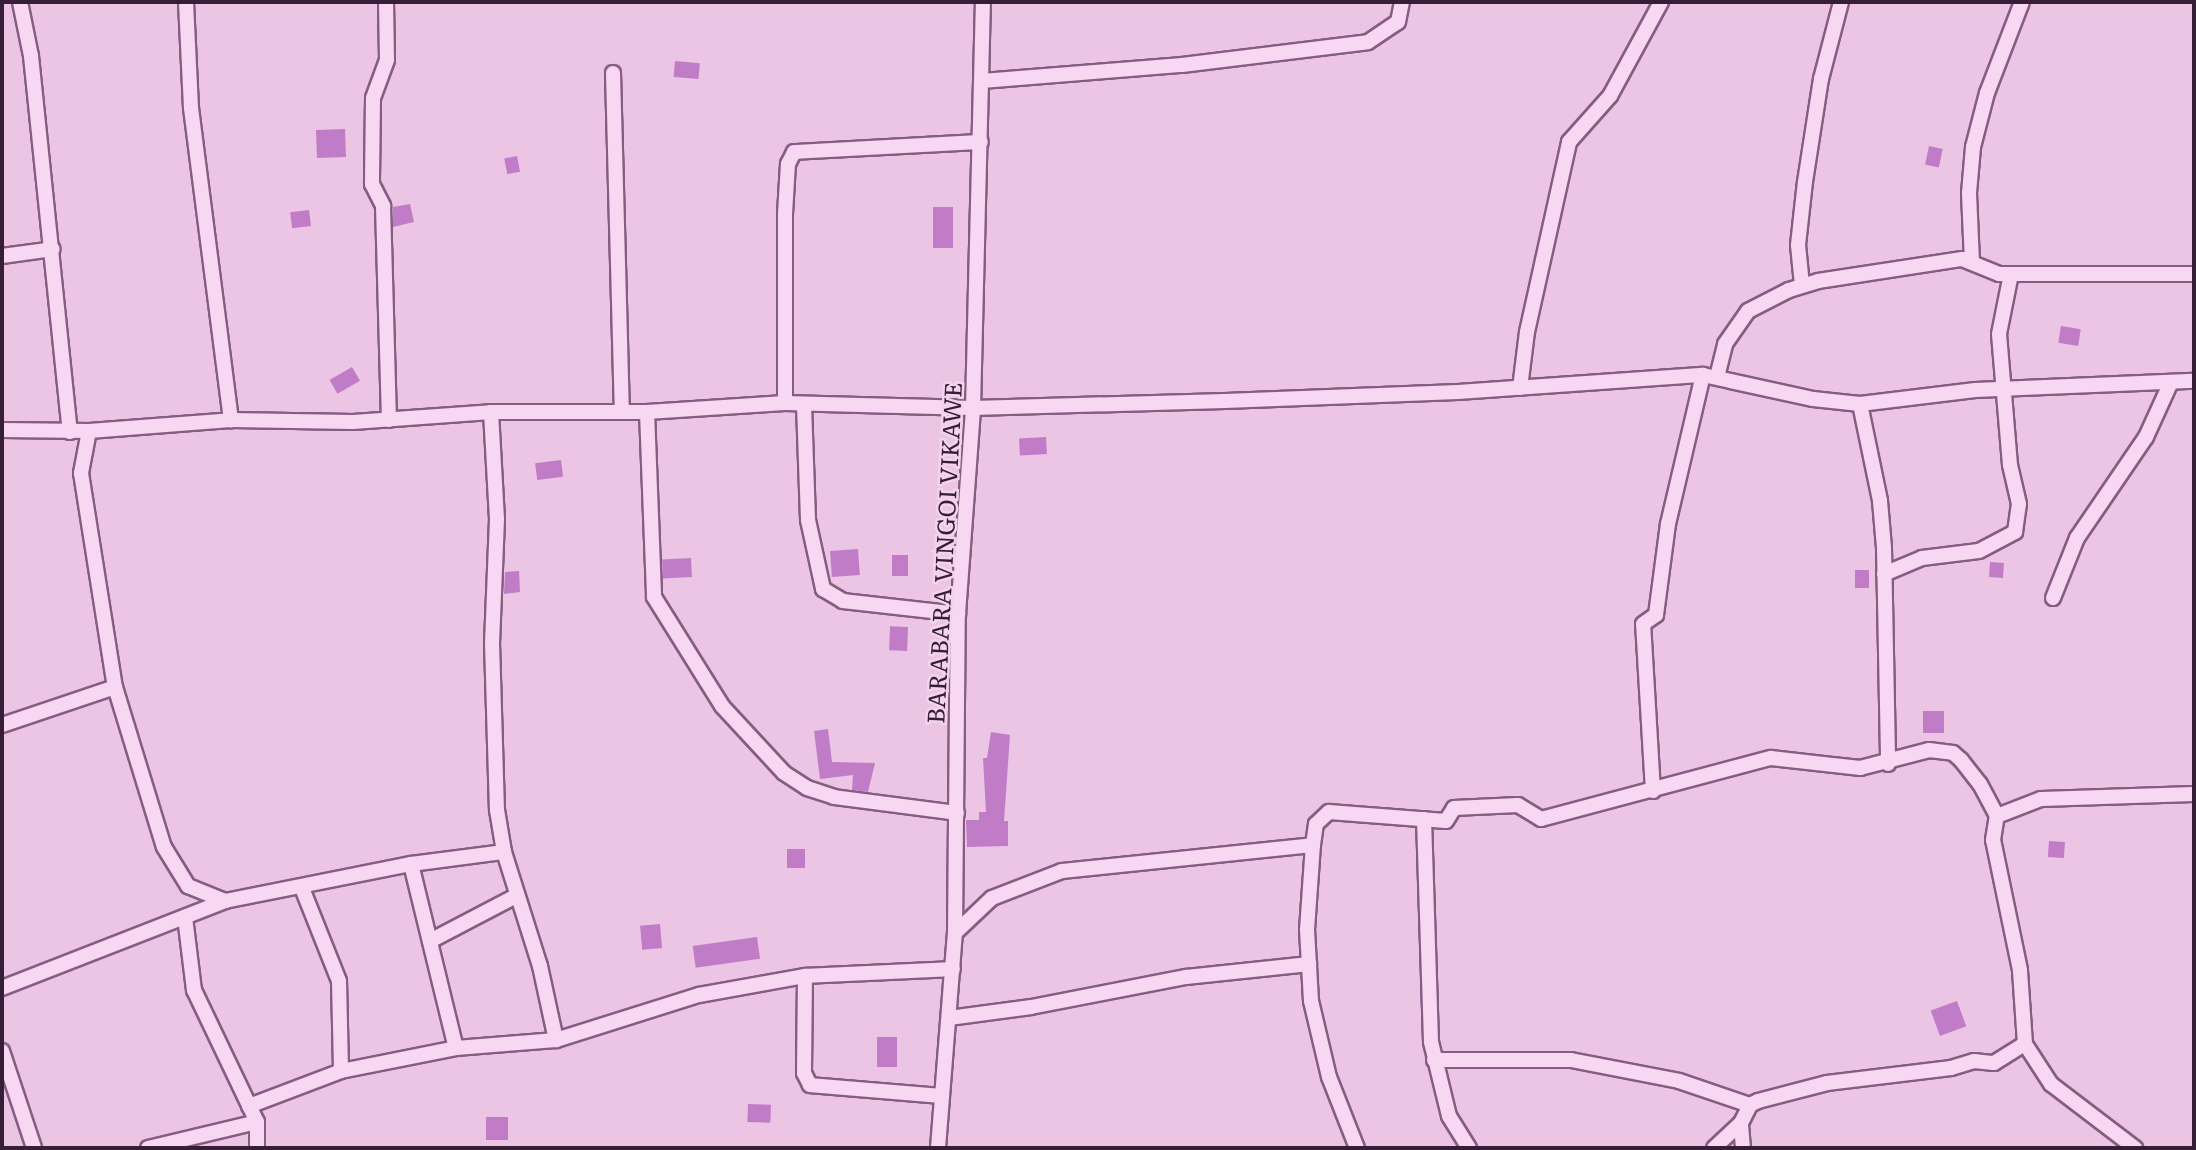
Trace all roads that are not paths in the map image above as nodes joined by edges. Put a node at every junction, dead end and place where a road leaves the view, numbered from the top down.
1 (20, 2) edge
2 (186, 2) edge
3 (386, 2) edge
4 (983, 2) edge
5 (1402, 2) edge
6 (1661, 2) edge
7 (1841, 2) edge
8 (2022, 2) edge
9 (613, 73) dead end
10 (982, 80) junction
11 (981, 142) junction
12 (53, 248) junction
13 (2, 256) edge
14 (1972, 262) junction
15 (2011, 274) junction
16 (2194, 274) edge
17 (1802, 285) junction
18 (1710, 376) junction
19 (2194, 381) edge
20 (2170, 384) junction
21 (1520, 388) junction
22 (2007, 390) junction
23 (785, 403) junction
24 (1860, 404) junction
25 (804, 405) junction
26 (973, 408) junction
27 (622, 410) junction
28 (491, 412) junction
29 (647, 412) junction
30 (231, 420) junction
31 (389, 420) junction
32 (2, 430) edge
33 (70, 432) junction
34 (89, 432) junction
35 (1884, 574) junction
36 (2053, 598) dead end
37 (958, 614) junction
38 (115, 687) junction
39 (2, 724) edge
40 (1888, 764) junction
41 (1653, 791) junction
42 (2194, 794) edge
43 (957, 813) junction
44 (1997, 816) junction
45 (1424, 819) junction
46 (1313, 845) junction
47 (505, 852) junction
48 (411, 864) junction
49 (302, 888) junction
50 (516, 896) junction
51 (225, 901) junction
52 (185, 917) junction
53 (955, 933) junction
54 (430, 941) junction
55 (1309, 964) junction
56 (953, 969) junction
57 (805, 976) junction
58 (2, 988) edge
59 (949, 1018) junction
60 (556, 1040) junction
61 (2025, 1044) junction
62 (456, 1048) junction
63 (2, 1051) edge
64 (1434, 1060) junction
65 (341, 1071) junction
66 (941, 1096) junction
67 (249, 1105) junction
68 (1750, 1105) junction
69 (257, 1122) junction
70 (1741, 1123) junction
71 (34, 1148) edge
72 (148, 1148) edge
73 (257, 1148) edge
74 (937, 1148) edge
75 (1357, 1148) edge
76 (1469, 1148) edge
77 (1714, 1148) edge
78 (1743, 1148) edge
79 (2135, 1148) edge

1 - 12 street
2 - 30 street
3 - 31 street
4 - 10 street, BARABARA VINGOI VIKAWE
5 - 10 street
6 - 21 street
7 - 17 street
8 - 14 street
9 - 27 street
10 - 11 street, BARABARA VINGOI VIKAWE
11 - 23 street
11 - 26 street, BARABARA VINGOI VIKAWE
12 - 13 street
12 - 33 street
14 - 15 street
14 - 17 street
15 - 16 street
15 - 22 street
17 - 18 street
18 - 21 street
18 - 24 street
18 - 41 street
19 - 20 street
20 - 22 street
20 - 36 street
21 - 26 street
22 - 24 street
22 - 35 street
23 - 25 street
23 - 29 street
24 - 35 street
25 - 26 street
25 - 37 street
26 - 37 street, BARABARA VINGOI VIKAWE
27 - 28 street
27 - 29 street
28 - 31 street
28 - 47 street
29 - 43 street
30 - 31 street
30 - 34 street
32 - 33 street
33 - 34 street
34 - 38 street
35 - 40 street
37 - 43 street, BARABARA VINGOI VIKAWE
38 - 39 street
38 - 51 street
40 - 41 street
40 - 44 street
41 - 45 street
42 - 44 street
43 - 53 street, BARABARA VINGOI VIKAWE
44 - 61 street
45 - 46 street
45 - 64 street
46 - 53 street
46 - 55 street
47 - 48 street
47 - 50 street
48 - 49 street
48 - 54 street
49 - 51 street
49 - 65 street
50 - 54 street
50 - 60 street
51 - 52 street
52 - 58 street
52 - 67 street
53 - 56 street, BARABARA VINGOI VIKAWE
54 - 62 street
55 - 59 street
55 - 75 street
56 - 57 street
56 - 59 street, BARABARA VINGOI VIKAWE
57 - 60 street
57 - 66 street
59 - 66 street, BARABARA VINGOI VIKAWE
60 - 62 street
61 - 68 street
61 - 79 street
62 - 65 street
63 - 71 street
64 - 68 street
64 - 76 street
65 - 67 street
66 - 74 street, BARABARA VINGOI VIKAWE
67 - 69 street
68 - 70 street
69 - 72 street
69 - 73 street
70 - 77 street
70 - 78 street

